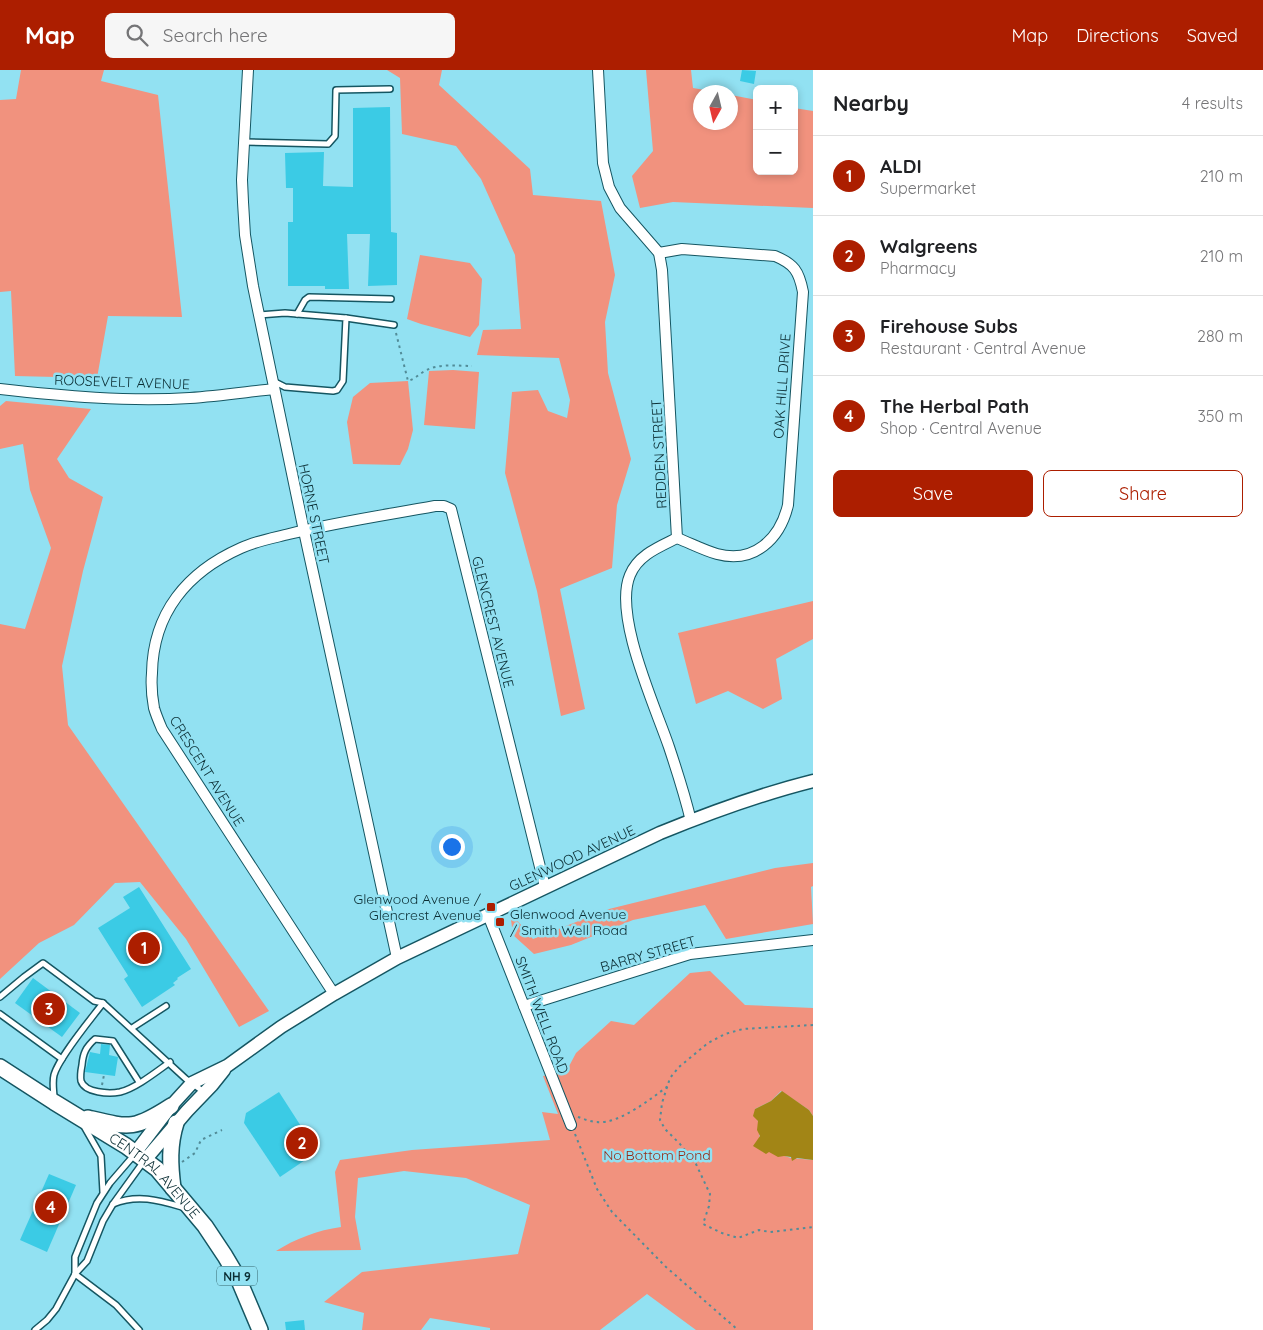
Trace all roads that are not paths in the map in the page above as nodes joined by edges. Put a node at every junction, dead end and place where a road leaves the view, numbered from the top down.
1 (248, 70) edge
2 (598, 70) edge
3 (390, 89) dead end
4 (244, 142) junction
5 (658, 253) junction
6 (391, 298) dead end
7 (297, 314) junction
8 (259, 315) junction
9 (346, 318) junction
10 (394, 325) road end
11 (273, 385) junction
12 (0, 389) edge
13 (304, 530) junction
14 (677, 538) junction
15 (813, 781) edge
16 (691, 820) junction
17 (545, 887) junction
18 (488, 915) junction
19 (813, 940) edge
20 (397, 958) junction
21 (334, 994) junction
22 (0, 998) edge
23 (104, 1003) junction
24 (166, 1006) dead end
25 (524, 1006) junction
26 (0, 1014) edge
27 (132, 1028) junction
28 (73, 1044) junction
29 (83, 1052) junction
30 (62, 1059) junction
31 (170, 1062) junction
32 (0, 1066) edge
33 (227, 1066) junction
34 (139, 1082) junction
35 (192, 1083) junction
36 (204, 1093) junction
37 (54, 1102) junction
38 (171, 1106) junction
39 (75, 1116) junction
40 (176, 1123) junction
41 (571, 1125) road end
42 (140, 1157) junction
43 (173, 1188) junction
44 (103, 1192) junction
45 (112, 1204) junction
46 (192, 1210) junction
47 (75, 1274) junction
48 (35, 1330) edge
49 (139, 1330) edge
50 (260, 1330) edge

1 - 4 street, HORNE STREET
2 - 5 street
3 - 4 lane
4 - 8 street, HORNE STREET
5 - 14 street, REDDEN STREET
5 - 14 street, OAK HILL DRIVE
6 - 7 lane
7 - 8 lane
7 - 9 lane
8 - 11 street, HORNE STREET
9 - 10 lane
9 - 11 lane
11 - 12 street, ROOSEVELT AVENUE
11 - 13 street, HORNE STREET
13 - 17 street, GLENCREST AVENUE
13 - 20 street, HORNE STREET
13 - 21 street, CRESCENT AVENUE
14 - 16 street
15 - 16 street, GLENWOOD AVENUE
16 - 17 street, GLENWOOD AVENUE
17 - 18 street, GLENWOOD AVENUE
18 - 20 street, GLENWOOD AVENUE
18 - 25 street, SMITH WELL ROAD
19 - 25 street, BARRY STREET
20 - 21 street, GLENWOOD AVENUE
21 - 33 street, GLENWOOD AVENUE
22 - 23 lane
23 - 27 lane
23 - 28 lane
24 - 27 lane
25 - 41 street, SMITH WELL ROAD
26 - 30 lane
27 - 31 lane
28 - 29 lane
28 - 30 lane
29 - 34 lane
29 - 34 lane
30 - 37 lane
31 - 34 lane
31 - 35 lane
32 - 37 main road, CENTRAL AVENUE / NH 9
33 - 35 street, GLENWOOD AVENUE
33 - 36 street, GLENWOOD AVENUE
35 - 36 lane
35 - 38 street, GLENWOOD AVENUE
36 - 40 street, GLENWOOD AVENUE
37 - 39 main road, CENTRAL AVENUE / NH 9
38 - 39 main road
38 - 42 street, GLENWOOD AVENUE
39 - 42 main road, CENTRAL AVENUE / NH 9
39 - 44 lane
40 - 42 street, GLENWOOD AVENUE
40 - 43 main road
42 - 43 main road, CENTRAL AVENUE / NH 9
42 - 44 lane
42 - 45 lane
43 - 46 main road, CENTRAL AVENUE / NH 9
44 - 47 lane
45 - 46 lane
45 - 47 lane
46 - 50 main road, CENTRAL AVENUE / NH 9
47 - 48 lane
47 - 49 lane

